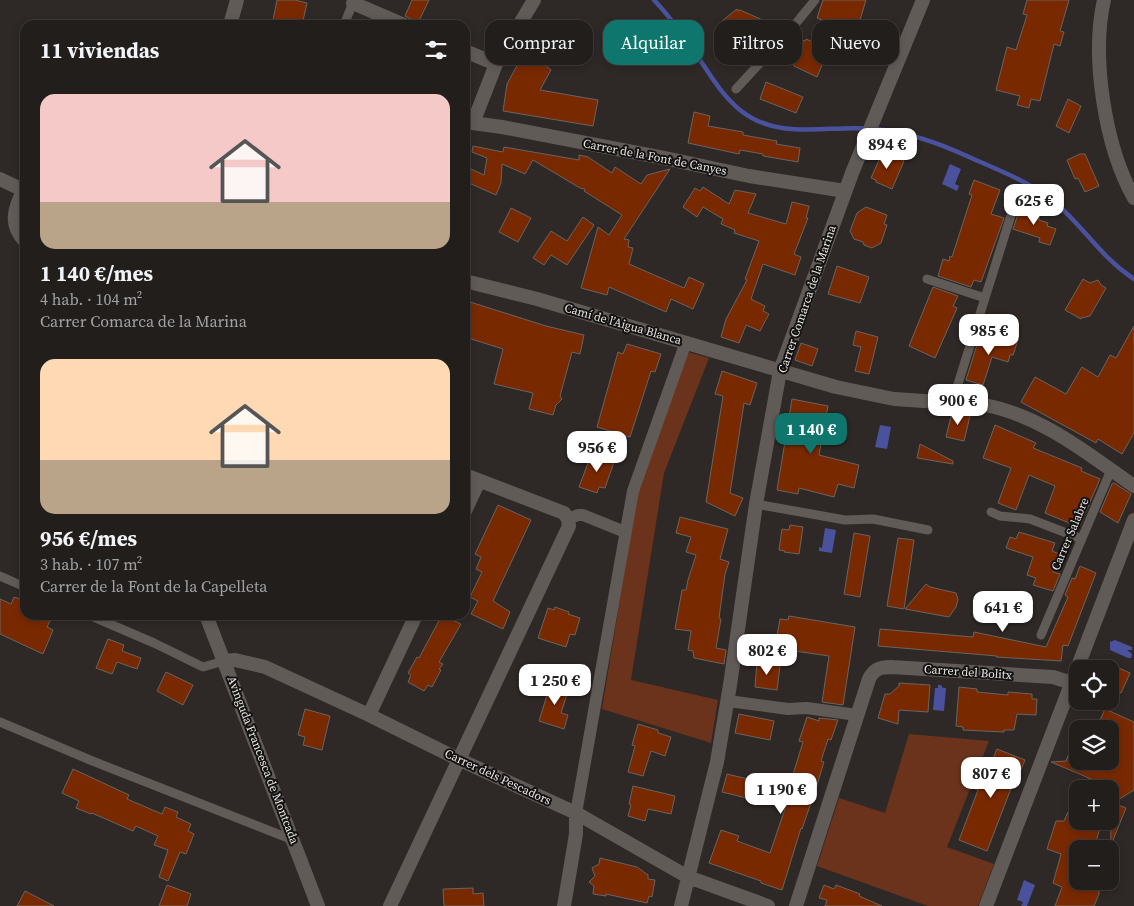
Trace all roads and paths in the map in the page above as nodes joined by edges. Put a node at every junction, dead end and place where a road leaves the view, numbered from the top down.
1 (237, 0) edge
2 (534, 0) edge
3 (816, 0) edge
4 (923, 0) edge
5 (1104, 0) edge
6 (353, 1) edge
7 (231, 20) edge
8 (346, 20) edge
9 (393, 20) edge
10 (522, 20) edge
11 (470, 53) edge
12 (485, 59) edge
13 (496, 65) edge
14 (736, 89) dead end
15 (470, 121) edge
16 (470, 123) edge
17 (0, 179) edge
18 (20, 189) edge
19 (845, 191) junction
20 (1018, 193) dead end
21 (20, 198) edge
22 (1134, 198) edge
23 (20, 236) edge
24 (927, 279) dead end
25 (470, 282) edge
26 (985, 298) junction
27 (686, 342) junction
28 (780, 371) junction
29 (952, 403) junction
30 (1111, 470) junction
31 (470, 477) edge
32 (479, 481) junction
33 (1134, 486) edge
34 (470, 500) edge
35 (756, 504) junction
36 (991, 512) dead end
37 (568, 519) junction
38 (1134, 520) edge
39 (928, 530) dead end
40 (625, 532) junction
41 (1082, 539) junction
42 (0, 576) edge
43 (20, 585) edge
44 (101, 620) edge
45 (208, 620) edge
46 (414, 620) edge
47 (1041, 635) dead end
48 (1081, 660) edge
49 (224, 661) junction
50 (1069, 682) edge
51 (1069, 691) edge
52 (728, 701) junction
53 (369, 715) junction
54 (857, 716) junction
55 (0, 722) edge
56 (460, 760) junction
57 (576, 814) junction
58 (294, 840) junction
59 (688, 877) junction
60 (318, 906) edge
61 (390, 906) edge
62 (564, 906) edge
63 (681, 906) edge
64 (768, 906) edge
65 (796, 906) edge
66 (986, 906) edge

1 - 7 street
2 - 10 street
3 - 14 lane
4 - 19 street, Carrer Comarca de la Marina
5 - 22 street
6 - 8 lane
6 - 9 street
11 - 12 street
13 - 15 street
16 - 19 street, Carrer de la Font de Canyes
17 - 18 street
19 - 28 street, Carrer Comarca de la Marina
20 - 26 lane
21 - 23 street
24 - 26 lane
25 - 27 street, Camí de l’Aigua Blanca
26 - 29 lane
27 - 28 street, Camí de l’Aigua Blanca
27 - 40 street
28 - 29 street, Camí de l’Aigua Blanca
28 - 35 street, Carrer Comarca de la Marina
29 - 30 street, Camí de l’Aigua Blanca
30 - 33 street, Camí de l’Aigua Blanca
30 - 41 lane, Carrer Salabre
31 - 32 street
32 - 34 street
32 - 37 street
35 - 39 lane
35 - 52 street, Carrer Comarca de la Marina
36 - 41 lane
37 - 40 street
37 - 56 street
38 - 48 street
40 - 57 street
41 - 47 lane, Carrer Salabre
42 - 43 lane
44 - 49 lane
45 - 49 street, Avinguda Francesca de Montcada
46 - 53 street
49 - 53 street, Carrer dels Pescadors
49 - 58 street, Avinguda Francesca de Montcada
50 - 54 street, Carrer del Bolitx
51 - 66 street
52 - 54 street
52 - 59 street, Carrer Comarca de la Marina
53 - 56 street, Carrer dels Pescadors
54 - 65 street
55 - 58 lane
56 - 57 street, Carrer dels Pescadors
56 - 61 street
57 - 59 street, Carrer dels Pescadors
57 - 62 street
58 - 60 street, Avinguda Francesca de Montcada
59 - 63 street, Carrer Comarca de la Marina
59 - 64 street, Carrer dels Pescadors

